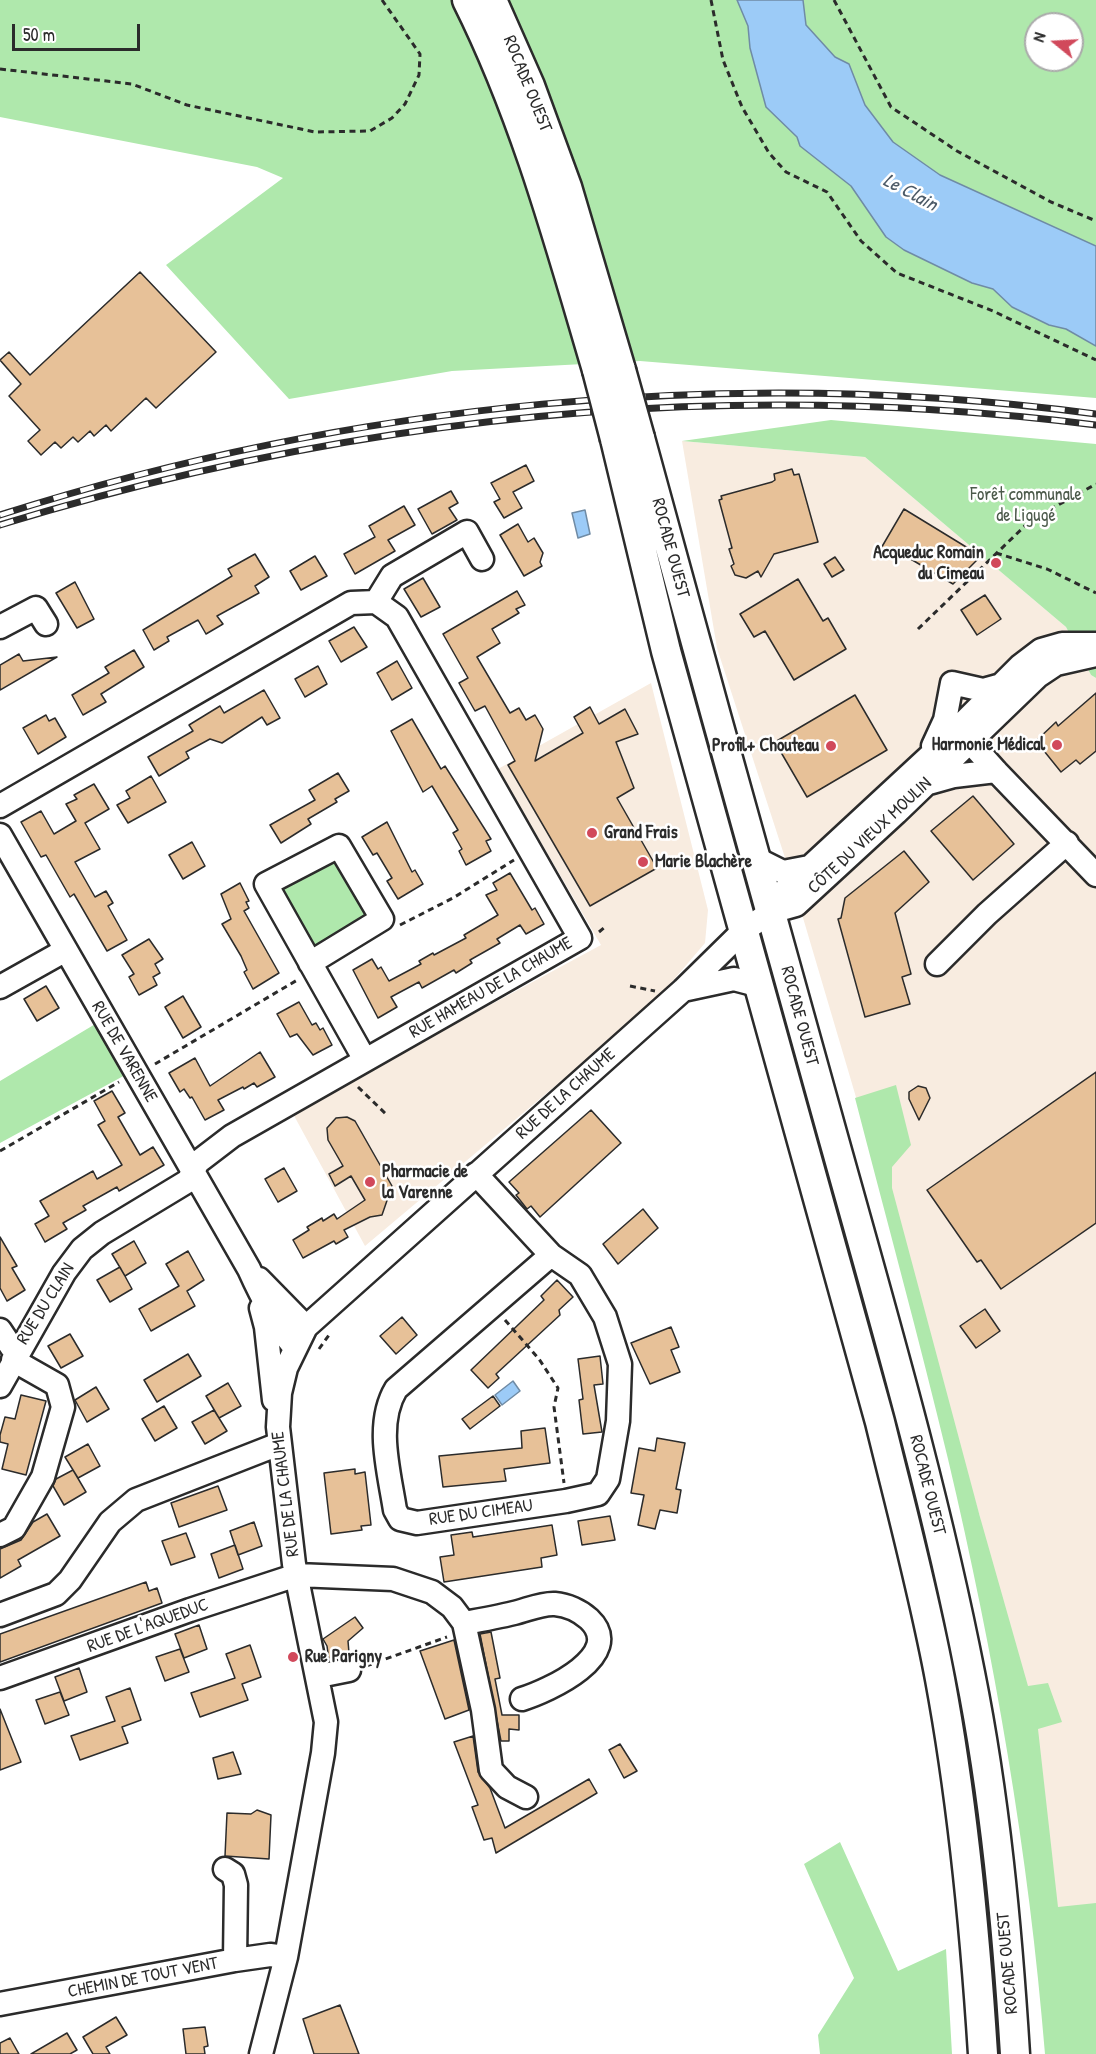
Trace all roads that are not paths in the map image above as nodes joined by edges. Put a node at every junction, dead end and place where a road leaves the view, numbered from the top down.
1 (467, 0) edge
2 (492, 0) edge
3 (609, 370) junction
4 (627, 439) junction
5 (482, 559) dead end
6 (376, 602) junction
7 (46, 624) dead end
8 (0, 627) edge
9 (1096, 644) edge
10 (1096, 655) edge
11 (1001, 685) junction
12 (967, 732) junction
13 (925, 760) junction
14 (996, 771) junction
15 (926, 784) junction
16 (0, 806) edge
17 (0, 835) edge
18 (1067, 843) junction
19 (755, 858) junction
20 (809, 867) junction
21 (1096, 875) edge
22 (771, 912) junction
23 (742, 932) junction
24 (66, 950) junction
25 (310, 963) junction
26 (937, 964) dead end
27 (757, 985) junction
28 (0, 987) edge
29 (683, 990) junction
30 (365, 1060) junction
31 (192, 1173) junction
32 (476, 1174) junction
33 (551, 1255) junction
34 (249, 1269) junction
35 (306, 1327) junction
36 (0, 1330) edge
37 (294, 1347) junction
38 (15, 1355) junction
39 (0, 1386) edge
40 (278, 1436) junction
41 (0, 1535) edge
42 (297, 1575) junction
43 (0, 1616) edge
44 (465, 1627) junction
45 (348, 1670) road end
46 (319, 1676) junction
47 (0, 1678) edge
48 (522, 1699) dead end
49 (526, 1797) dead end
50 (225, 1869) dead end
51 (286, 1957) junction
52 (235, 1960) junction
53 (0, 2004) edge
54 (261, 2054) edge
55 (983, 2054) edge
56 (1015, 2054) edge

1 - 3 main road, ROCADE OUEST
2 - 3 main road, ROCADE OUEST
3 - 4 main road, ROCADE OUEST, bridge
4 - 19 main road, ROCADE OUEST
4 - 23 main road, ROCADE OUEST
5 - 6 street
6 - 16 street
6 - 30 street, RUE HAMEAU DE LA CHAUME
7 - 8 street
9 - 11 street, CÔTE DU VIEUX MOULIN
10 - 12 street, CÔTE DU VIEUX MOULIN
11 - 12 street, CÔTE DU VIEUX MOULIN
11 - 13 street
12 - 13 street, CÔTE DU VIEUX MOULIN
12 - 14 street
12 - 15 street, CÔTE DU VIEUX MOULIN
13 - 20 street, CÔTE DU VIEUX MOULIN
14 - 15 street
14 - 18 street
15 - 22 street, CÔTE DU VIEUX MOULIN
17 - 24 street, RUE DE VARENNE
18 - 21 street
18 - 26 street
19 - 20 street, CÔTE DU VIEUX MOULIN
19 - 22 main road, ROCADE OUEST
20 - 22 street, CÔTE DU VIEUX MOULIN
22 - 23 street, RUE DE LA CHAUME
22 - 56 main road, ROCADE OUEST
23 - 27 main road, ROCADE OUEST
23 - 29 street, RUE DE LA CHAUME
24 - 28 street
24 - 31 street, RUE DE VARENNE
25 - 25 street
25 - 30 street
27 - 29 street, RUE DE LA CHAUME
27 - 55 main road, ROCADE OUEST
29 - 32 street, RUE DE LA CHAUME
30 - 31 street, RUE HAMEAU DE LA CHAUME
31 - 34 street, RUE DE VARENNE
31 - 38 street, RUE DU CLAIN
32 - 33 street, RUE DU CIMEAU
32 - 35 street, RUE DE LA CHAUME
33 - 33 street, RUE DU CIMEAU
34 - 35 street, RUE DE VARENNE
34 - 37 street, RUE DE VARENNE
34 - 40 street, RUE DE VARENNE
35 - 37 street, RUE DE LA CHAUME
36 - 38 street
37 - 40 street, RUE DE LA CHAUME
38 - 39 street, RUE DU CLAIN
38 - 41 street
40 - 42 street, RUE DE LA CHAUME
40 - 43 street
42 - 44 street, RUE DE L'AQUEDUC
42 - 46 street, RUE DE LA CHAUME
42 - 47 street, RUE DE L'AQUEDUC
44 - 48 street
44 - 49 street
45 - 46 street
46 - 51 street, RUE DE LA CHAUME
50 - 52 street
51 - 52 street, CHEMIN DE TOUT VENT
51 - 54 street, RUE DE LA CHAUME
52 - 53 street, CHEMIN DE TOUT VENT

